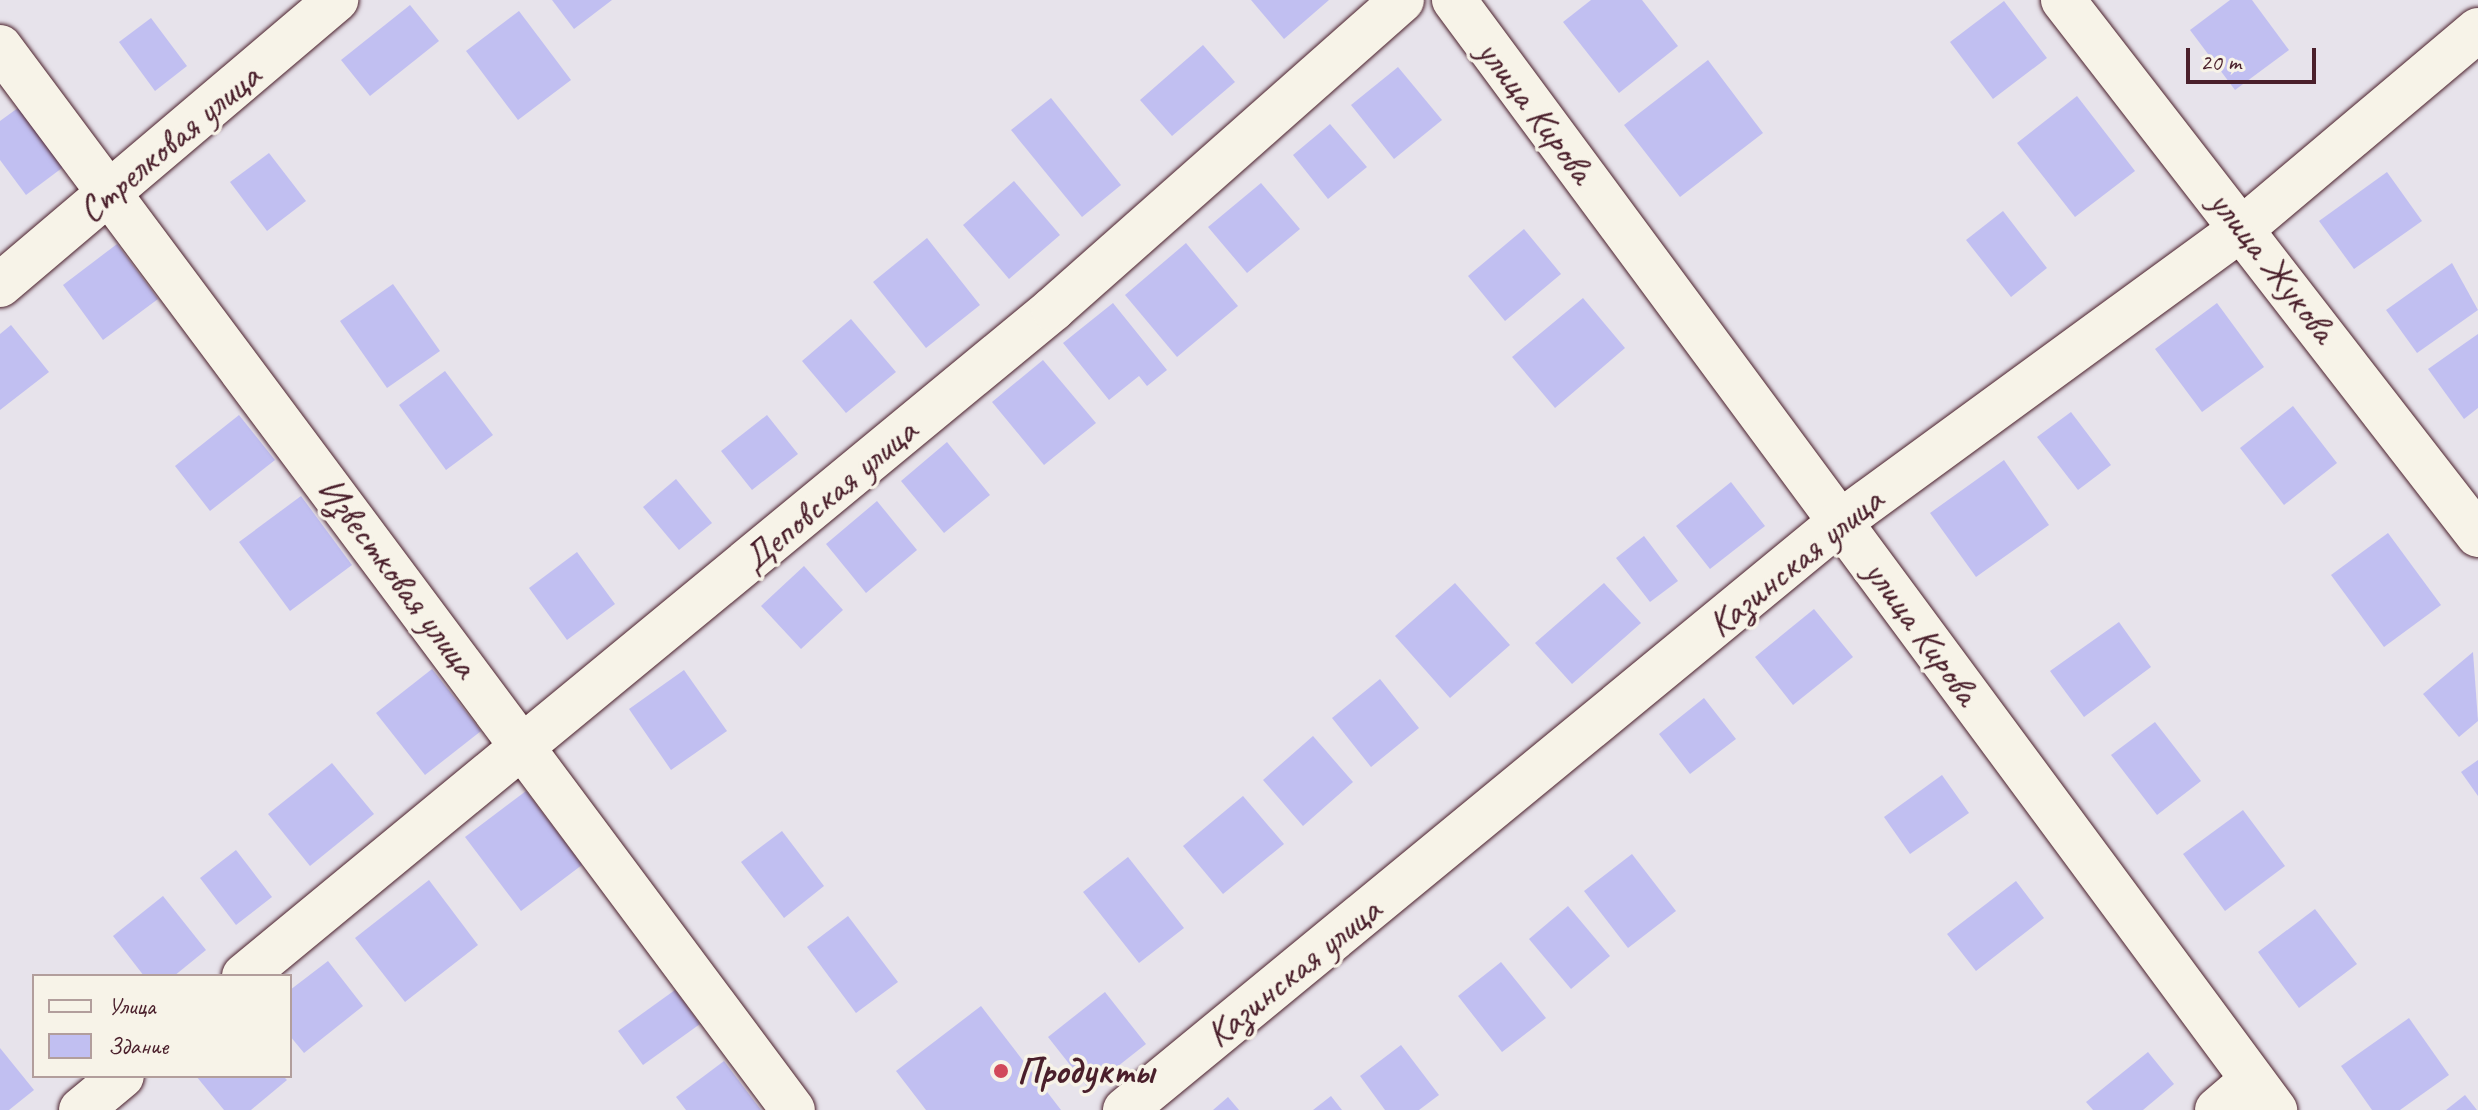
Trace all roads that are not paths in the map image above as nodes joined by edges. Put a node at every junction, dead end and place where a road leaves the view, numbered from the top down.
1 (336, 0) edge
2 (1402, 0) edge
3 (1454, 0) edge
4 (2063, 0) edge
5 (2478, 30) edge
6 (0, 47) edge
7 (110, 195) junction
8 (2244, 227) junction
9 (0, 285) edge
10 (1840, 522) junction
11 (2478, 535) edge
12 (526, 746) junction
13 (246, 974) edge
14 (120, 1078) edge
15 (2264, 1095) edge
16 (81, 1110) edge
17 (793, 1110) edge
18 (1125, 1110) edge
19 (2217, 1110) edge

1 - 7 street, Стрелковая улица
2 - 12 street, Деповская улица
3 - 10 street, улица Кирова
4 - 8 street, улица Жукова
5 - 8 street, Казинская улица
6 - 7 street, Известковая улица
7 - 9 street, Стрелковая улица
7 - 12 street, Известковая улица
8 - 10 street, Казинская улица
8 - 11 street, улица Жукова
10 - 15 street, улица Кирова
10 - 18 street, Казинская улица
12 - 13 street, Деповская улица
12 - 17 street, Известковая улица
14 - 16 street
15 - 19 street

